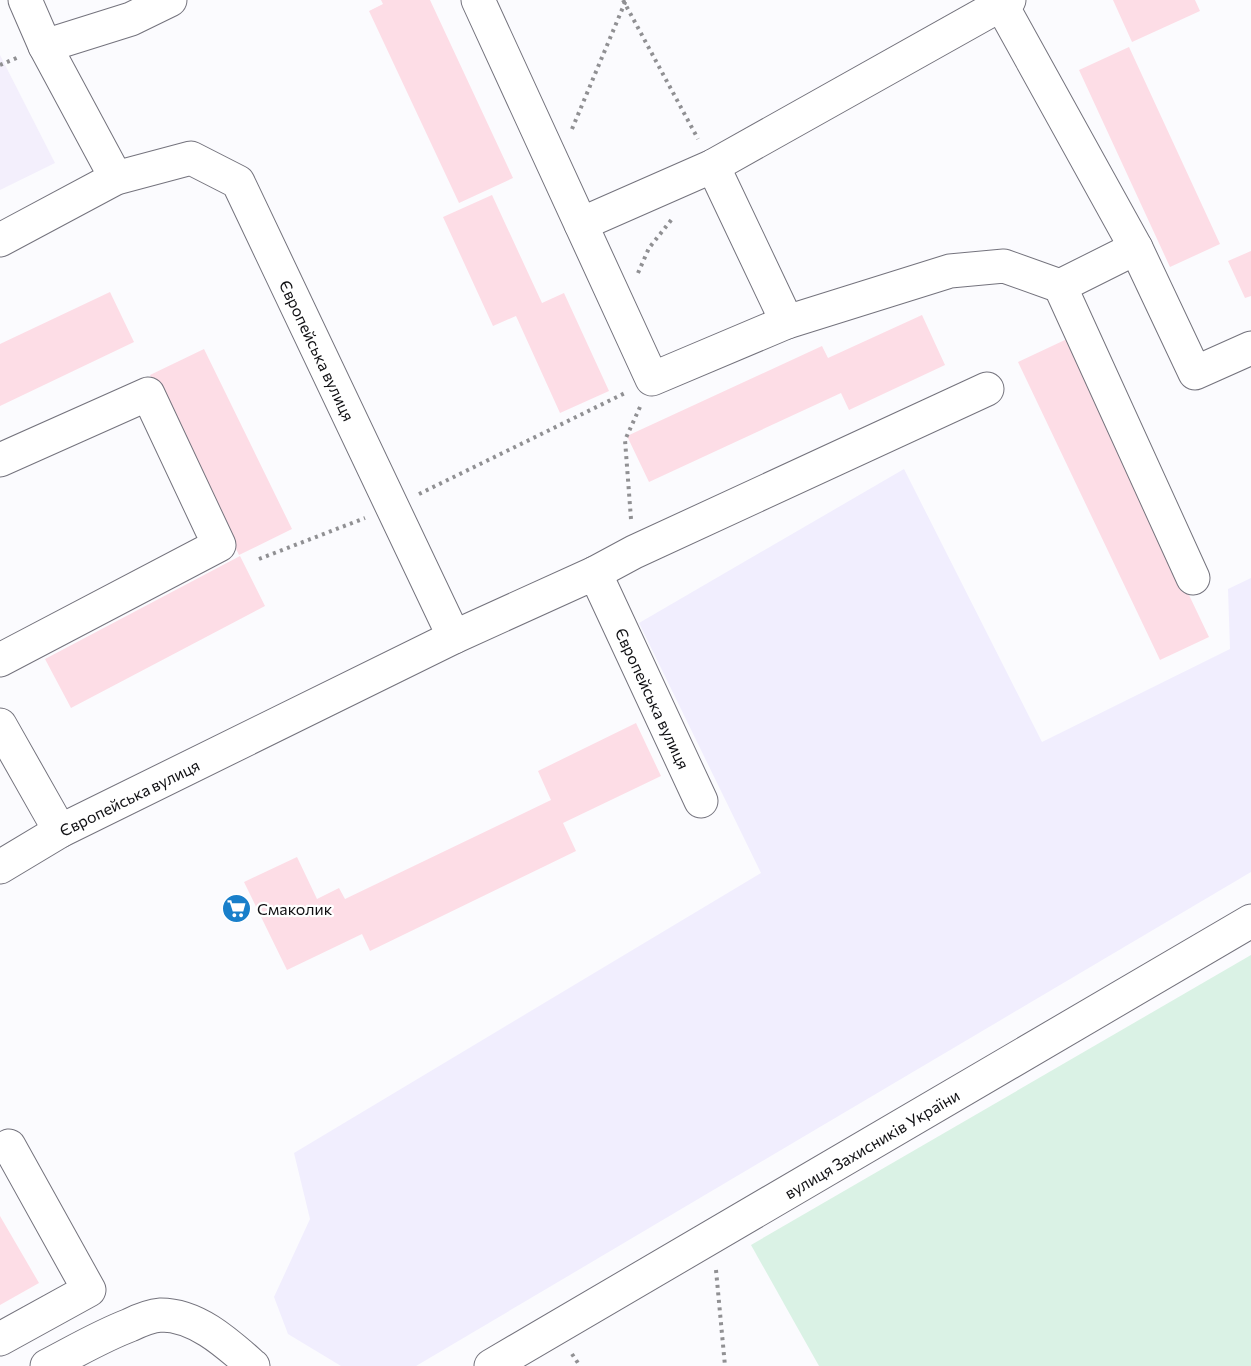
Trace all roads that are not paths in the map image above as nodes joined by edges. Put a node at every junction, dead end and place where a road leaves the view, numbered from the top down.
1 (24, 0) edge
2 (170, 0) edge
3 (478, 0) edge
4 (1005, 2) edge
5 (45, 46) junction
6 (713, 166) junction
7 (116, 178) junction
8 (581, 224) junction
9 (0, 240) edge
10 (1136, 248) junction
11 (1060, 286) junction
12 (787, 322) junction
13 (1251, 348) edge
14 (987, 389) dead end
15 (0, 460) edge
16 (596, 573) junction
17 (1193, 578) dead end
18 (454, 637) junction
19 (0, 660) edge
20 (0, 725) edge
21 (701, 801) dead end
22 (60, 831) junction
23 (0, 867) edge
24 (1251, 921) edge
25 (9, 1146) dead end
26 (0, 1339) edge
27 (47, 1366) edge
28 (253, 1366) edge
29 (491, 1366) edge

1 - 5 street
2 - 5 street
3 - 8 street
4 - 6 street
4 - 10 street
5 - 7 street
6 - 8 street
6 - 12 street
7 - 9 street, Європейська вулиця
7 - 18 street, Європейська вулиця
8 - 12 street
10 - 11 street
10 - 13 street
11 - 12 street
11 - 17 street
14 - 16 street
15 - 19 street
16 - 18 street, Європейська вулиця
16 - 21 street, Європейська вулиця
18 - 22 street, Європейська вулиця
20 - 22 street
22 - 23 street, Європейська вулиця
24 - 29 street, вулиця Захисників України
25 - 26 street
27 - 28 street

